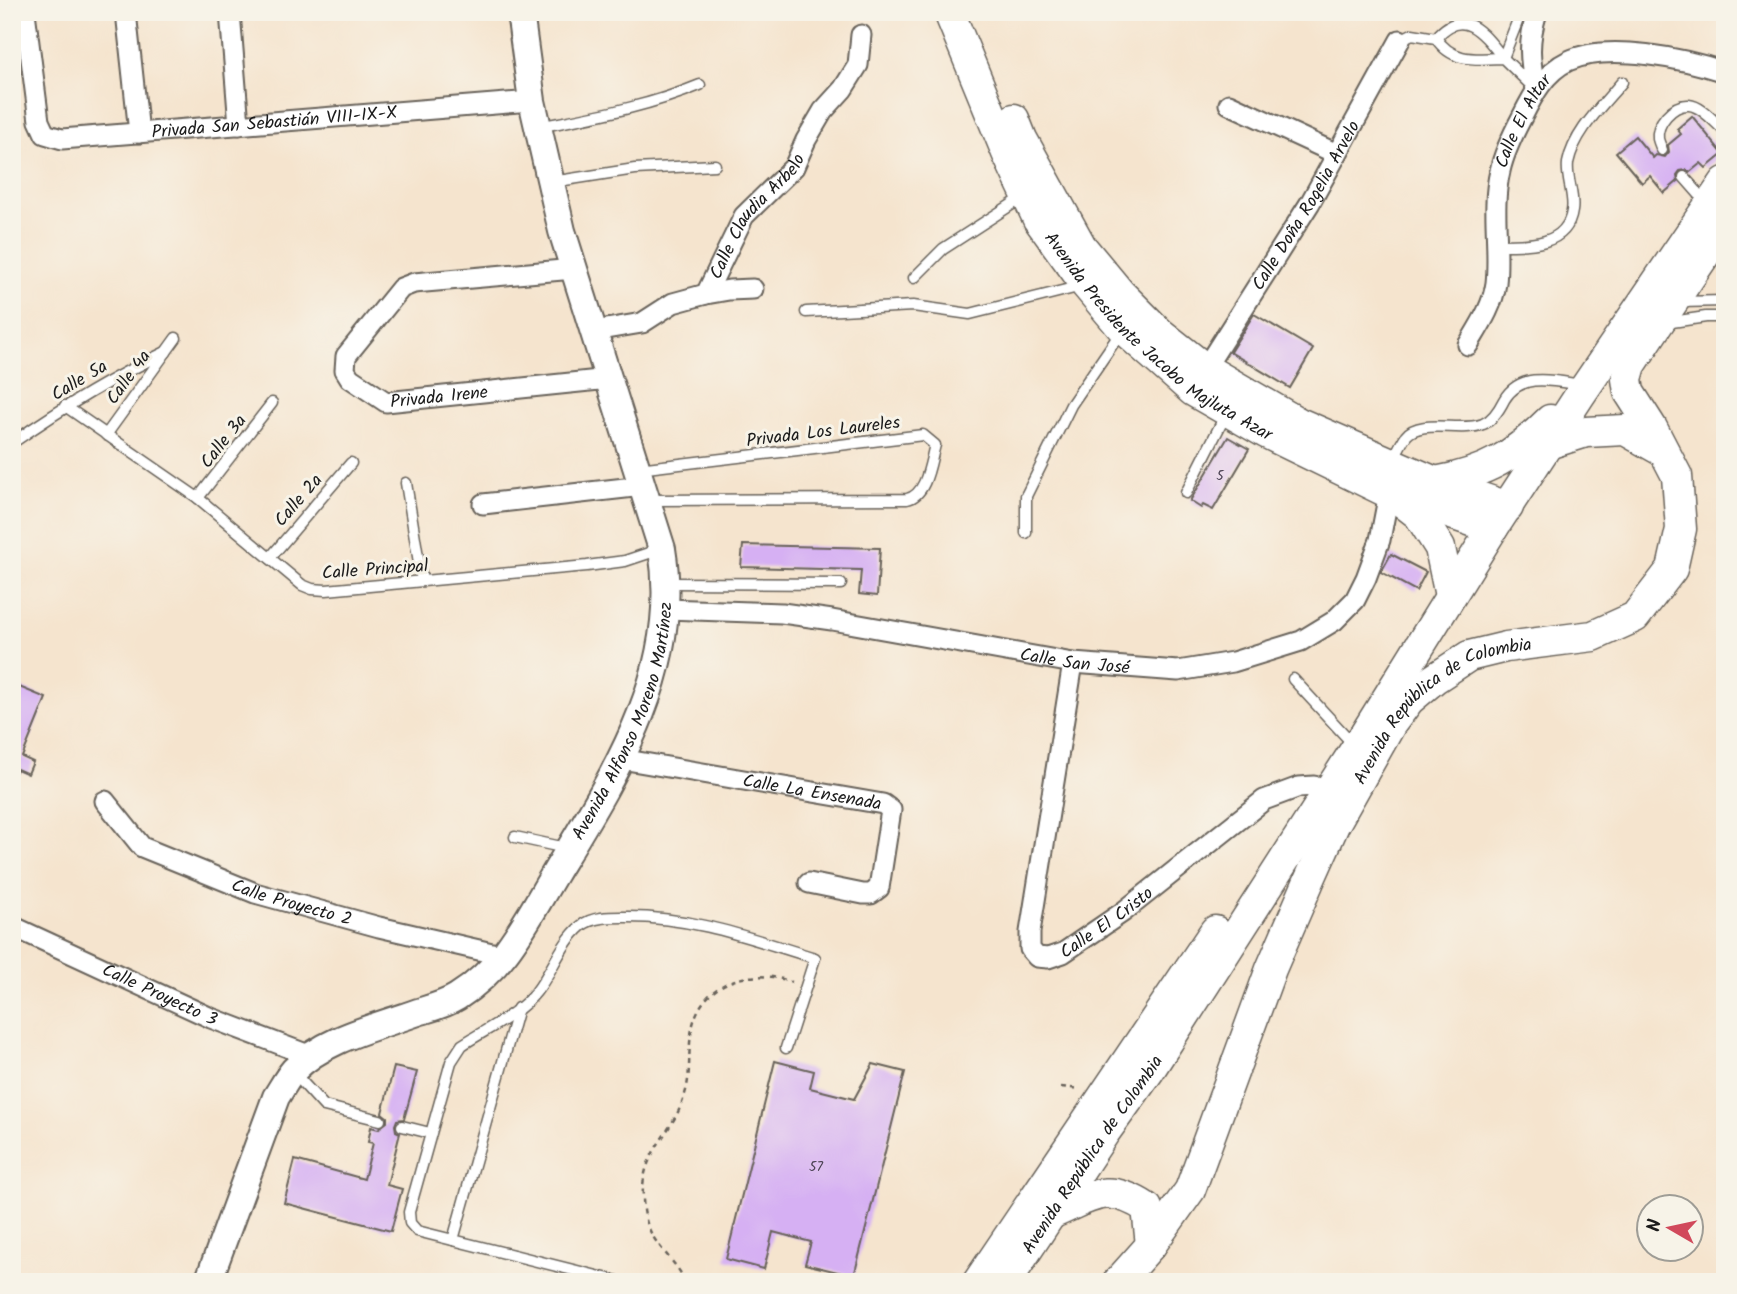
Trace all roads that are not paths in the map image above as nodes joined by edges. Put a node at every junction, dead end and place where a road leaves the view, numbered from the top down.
1 (25, 12) edge
2 (126, 12) edge
3 (230, 12) edge
4 (520, 12) edge
5 (949, 12) edge
6 (969, 12) edge
7 (1521, 12) edge
8 (1538, 12) edge
9 (860, 35) dead end
10 (1436, 38) junction
11 (1400, 40) joint
12 (1503, 58) junction
13 (1725, 72) edge
14 (1622, 82) dead end
15 (700, 85) dead end
16 (1536, 89) junction
17 (532, 101) junction
18 (1229, 104) dead end
19 (239, 125) junction
20 (538, 127) junction
21 (1725, 131) edge
22 (139, 134) junction
23 (1662, 150) dead end
24 (1337, 154) junction
25 (715, 164) dead end
26 (1684, 177) dead end
27 (551, 182) junction
28 (1026, 195) junction
29 (1719, 204) edge
30 (1495, 245) junction
31 (574, 269) junction
32 (914, 278) dead end
33 (1086, 285) junction
34 (753, 289) dead end
35 (706, 294) junction
36 (1725, 301) edge
37 (806, 312) dead end
38 (1665, 313) junction
39 (1725, 317) edge
40 (1123, 329) junction
41 (593, 331) junction
42 (176, 338) dead end
43 (1468, 345) dead end
44 (166, 352) junction
45 (609, 379) junction
46 (1198, 380) junction
47 (1583, 390) junction
48 (272, 403) dead end
49 (65, 406) junction
50 (1227, 411) junction
51 (106, 435) junction
52 (12, 443) edge
53 (1548, 444) junction
54 (1664, 452) junction
55 (1391, 463) junction
56 (351, 464) dead end
57 (1435, 482) junction
58 (406, 483) dead end
59 (642, 485) junction
60 (1389, 493) junction
61 (1186, 494) dead end
62 (198, 498) junction
63 (483, 504) dead end
64 (1501, 518) junction
65 (1026, 533) dead end
66 (662, 549) junction
67 (270, 558) junction
68 (422, 581) junction
69 (841, 583) dead end
70 (666, 596) junction
71 (1450, 596) junction
72 (1073, 663) junction
73 (1293, 678) dead end
74 (1357, 747) junction
75 (621, 759) junction
76 (1325, 782) junction
77 (105, 801) dead end
78 (515, 837) dead end
79 (570, 849) junction
80 (809, 883) dead end
81 (12, 926) edge
82 (505, 956) junction
83 (518, 1008) junction
84 (786, 1048) dead end
85 (302, 1064) junction
86 (380, 1120) dead end
87 (402, 1126) dead end
88 (430, 1133) junction
89 (1051, 1214) junction
90 (453, 1240) junction
91 (1151, 1245) junction
92 (208, 1282) edge
93 (621, 1282) edge
94 (978, 1282) edge
95 (1006, 1282) edge
96 (1118, 1282) edge

1 - 22 street, Privada San Sebastián VIII-IX-X
2 - 22 street
3 - 19 street
4 - 17 main road, Avenida Alfonso Moreno Martínez
5 - 28 main road, Avenida Presidente Jacobo Majluta Azar
6 - 46 main road, Avenida Presidente Jacobo Majluta Azar
7 - 12 lane
8 - 16 street
9 - 35 street, Calle Claudia Arbelo
10 - 11 lane
10 - 12 lane
10 - 12 lane
11 - 24 street, Calle Doña Rogelia Arvelo
12 - 16 lane
13 - 16 street, Calle El Altar
14 - 30 lane
15 - 20 lane
16 - 30 street, Calle El Altar
17 - 19 street, Privada San Sebastián VIII-IX-X
17 - 20 main road, Avenida Alfonso Moreno Martínez
18 - 24 street
19 - 22 street, Privada San Sebastián VIII-IX-X
20 - 27 main road, Avenida Alfonso Moreno Martínez
21 - 23 lane
24 - 46 street, Calle Doña Rogelia Arvelo
25 - 27 lane
26 - 29 lane
27 - 31 main road, Avenida Alfonso Moreno Martínez
28 - 32 lane
28 - 33 main road, Avenida Presidente Jacobo Majluta Azar
29 - 38 main road, Avenida República de Colombia
29 - 47 main road, Avenida República de Colombia
30 - 43 street, Calle El Altar
31 - 41 main road, Avenida Alfonso Moreno Martínez
31 - 45 street, Privada Irene
33 - 37 lane
33 - 40 main road, Avenida Presidente Jacobo Majluta Azar
34 - 35 street
35 - 41 street, Calle Claudia Arbelo
36 - 38 lane
38 - 39 lane
38 - 54 main road, Avenida República de Colombia
40 - 46 main road, Avenida Presidente Jacobo Majluta Azar
40 - 65 lane
41 - 45 main road, Avenida Alfonso Moreno Martínez
42 - 44 lane, Calle 4a
44 - 49 lane, Calle 5a
44 - 51 lane, Calle 4a
45 - 59 main road, Avenida Alfonso Moreno Martínez
46 - 50 main road, Avenida Presidente Jacobo Majluta Azar
46 - 55 main road, Avenida Presidente Jacobo Majluta Azar
47 - 53 main road, Avenida República de Colombia
47 - 55 lane
47 - 57 main road
48 - 62 lane, Calle 3a
49 - 51 lane, Calle Principal
49 - 52 lane, Calle 5a
50 - 60 main road, Avenida Presidente Jacobo Majluta Azar
50 - 61 lane
51 - 62 lane, Calle Principal
53 - 54 main road
53 - 64 main road, Avenida República de Colombia
54 - 91 main road, Avenida República de Colombia
55 - 57 main road, Avenida Presidente Jacobo Majluta Azar
56 - 67 lane, Calle 2a
57 - 64 main road, Avenida Presidente Jacobo Majluta Azar
58 - 68 lane
59 - 59 lane, Privada Los Laureles
59 - 63 street
59 - 66 main road, Avenida Alfonso Moreno Martínez
60 - 64 main road, Avenida Presidente Jacobo Majluta Azar
60 - 71 main road
60 - 72 street, Calle San José
62 - 67 lane, Calle Principal
64 - 71 main road, Avenida República de Colombia
66 - 68 lane, Calle Principal
66 - 70 main road, Avenida Alfonso Moreno Martínez
67 - 68 lane, Calle Principal
69 - 70 lane
70 - 72 street, Calle San José
70 - 75 main road, Avenida Alfonso Moreno Martínez
71 - 74 main road, Avenida República de Colombia
72 - 76 street, Calle El Cristo
73 - 74 lane
74 - 76 main road, Avenida República de Colombia
75 - 79 main road, Avenida Alfonso Moreno Martínez
75 - 80 street, Calle La Ensenada
76 - 89 main road, Avenida República de Colombia
76 - 94 main road
77 - 82 street, Calle Proyecto 2
78 - 79 lane
79 - 82 main road, Avenida Alfonso Moreno Martínez
81 - 85 street, Calle Proyecto 3
82 - 85 main road, Avenida Alfonso Moreno Martínez
83 - 84 lane
83 - 88 lane
83 - 90 lane
85 - 86 lane
85 - 92 main road
87 - 88 lane
88 - 90 lane
89 - 91 main road
89 - 95 main road, Avenida República de Colombia
90 - 93 lane
91 - 96 main road, Avenida República de Colombia

